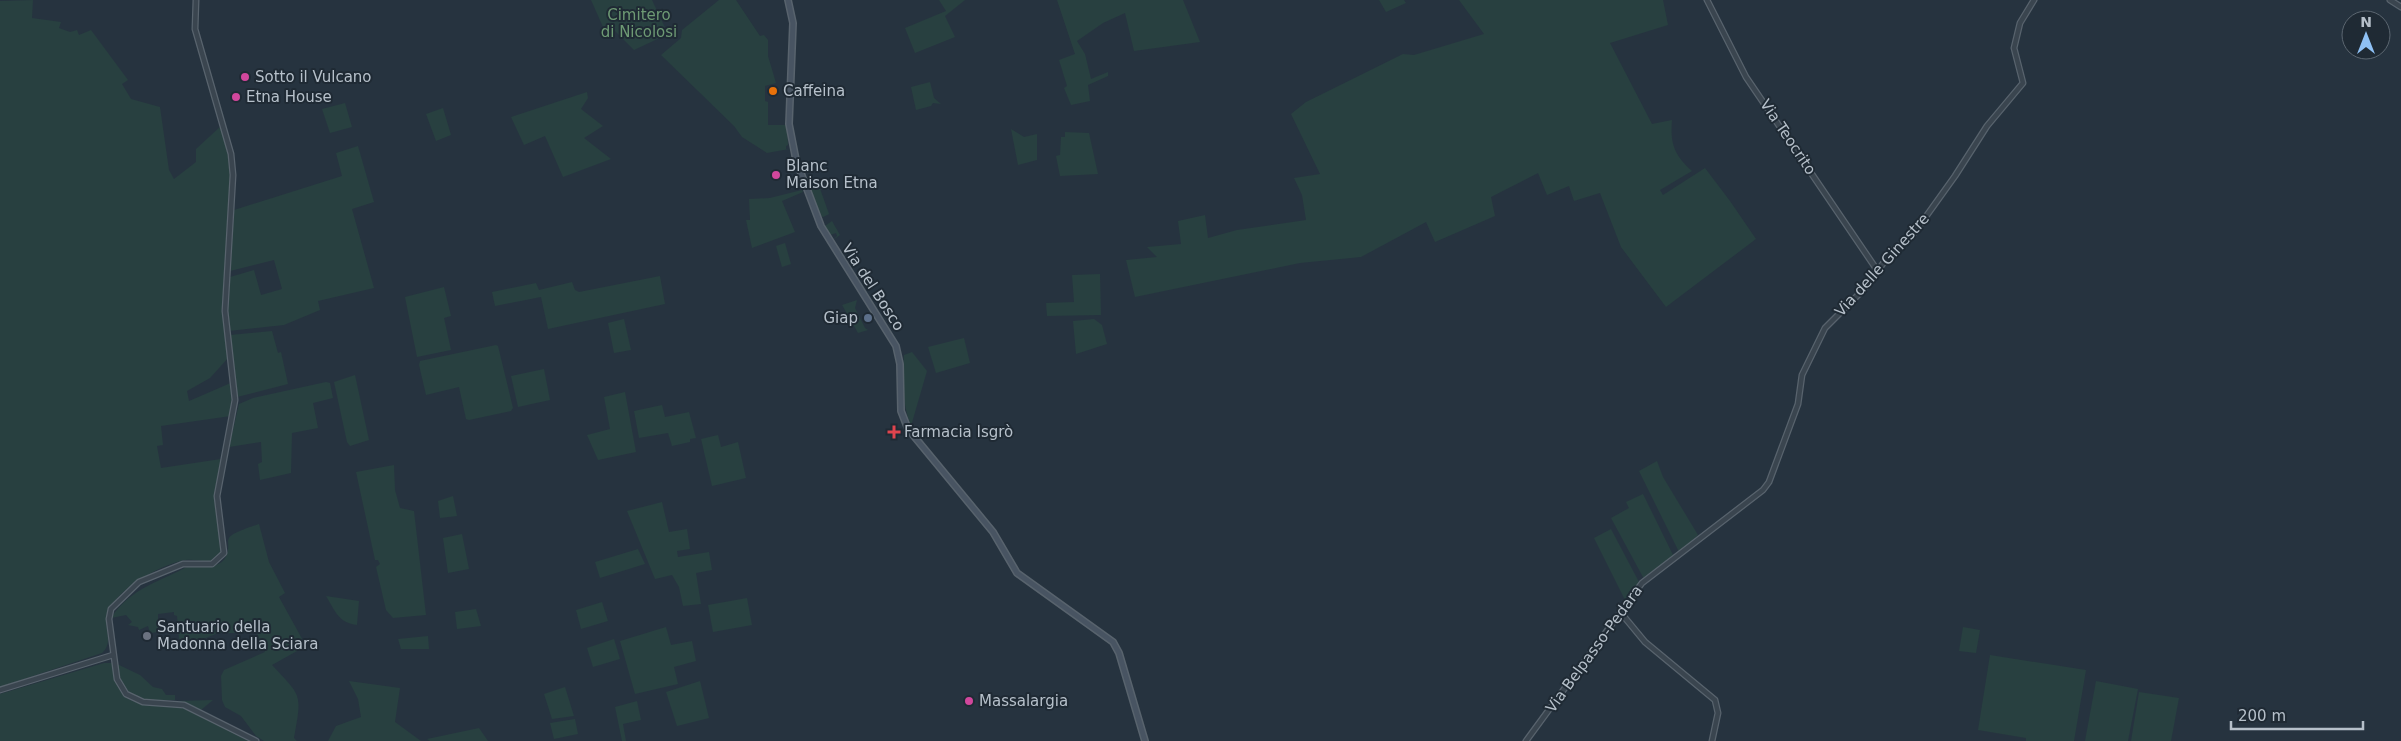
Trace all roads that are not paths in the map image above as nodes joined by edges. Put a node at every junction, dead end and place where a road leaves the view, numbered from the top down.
1 (196, 0) edge
2 (788, 0) edge
3 (1706, 0) edge
4 (2034, 0) edge
5 (2390, 0) edge
6 (2401, 7) edge
7 (1877, 270) junction
8 (1763, 490) joint
9 (1621, 613) junction
10 (113, 655) junction
11 (0, 690) edge
12 (256, 741) edge
13 (1145, 741) edge
14 (1526, 741) edge
15 (1712, 741) edge

1 - 10 street
2 - 13 main road, Via del Bosco
3 - 7 street, Via Teocrito
4 - 7 street, Via delle Ginestre
5 - 6 street
7 - 8 street, Via delle Ginestre
8 - 9 street, Via Belpasso-Pedara
9 - 14 street, Via Belpasso-Pedara
9 - 15 street
10 - 11 street
10 - 12 street

